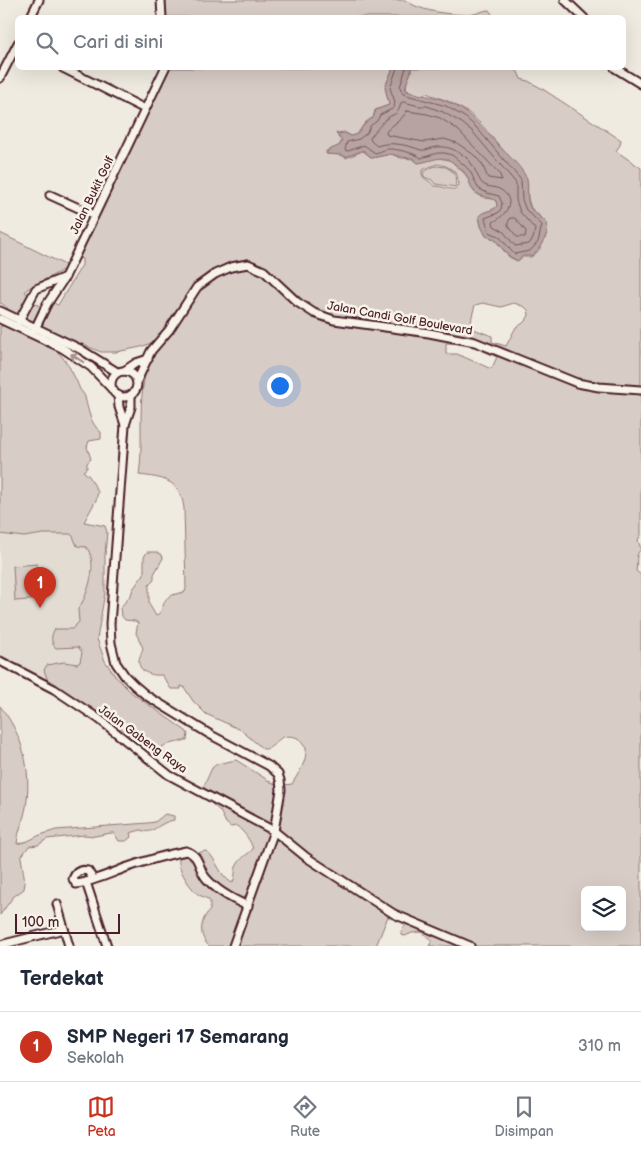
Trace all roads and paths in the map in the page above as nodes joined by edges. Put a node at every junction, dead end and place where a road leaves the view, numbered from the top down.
1 (39, 0) edge
2 (161, 0) edge
3 (565, 0) edge
4 (32, 15) edge
5 (162, 15) edge
6 (581, 15) edge
7 (15, 48) edge
8 (67, 70) edge
9 (164, 70) edge
10 (617, 70) edge
11 (0, 78) edge
12 (641, 84) edge
13 (145, 109) junction
14 (50, 195) dead end
15 (94, 215) junction
16 (65, 277) junction
17 (0, 311) edge
18 (0, 319) edge
19 (19, 321) junction
20 (35, 329) junction
21 (148, 359) junction
22 (120, 371) junction
23 (137, 380) junction
24 (641, 390) edge
25 (116, 392) junction
26 (131, 395) junction
27 (125, 425) junction
28 (0, 661) edge
29 (274, 831) junction
30 (57, 904) dead end
31 (248, 906) junction
32 (64, 929) junction
33 (14, 944) edge
34 (0, 945) edge
35 (69, 946) edge
36 (107, 946) edge
37 (233, 946) edge
38 (470, 946) edge

1 - 4 street
2 - 5 street
3 - 6 street
7 - 11 street
8 - 13 street
9 - 13 street, Jalan Bukit Golf
10 - 12 street
13 - 15 street, Jalan Bukit Golf
14 - 15 street
15 - 16 street, Jalan Bukit Golf
16 - 19 street
16 - 20 street, Jalan Bukit Golf
17 - 19 street
25 -> 18 street
19 - 20 street
20 - 22 street
21 - 22 street
21 - 23 street, Jalan Candi Golf Boulevard
21 - 24 street, Jalan Candi Golf Boulevard
22 - 23 street
22 - 25 street
23 - 26 street
25 - 26 street
25 - 27 street
26 - 27 street
27 - 29 street
28 - 29 street, Jalan Gabeng Raya
29 - 31 street
29 - 38 street, Jalan Gabeng Raya
30 - 32 street
31 - 36 street
31 - 37 street
32 - 33 street
32 - 35 street
33 - 34 street

